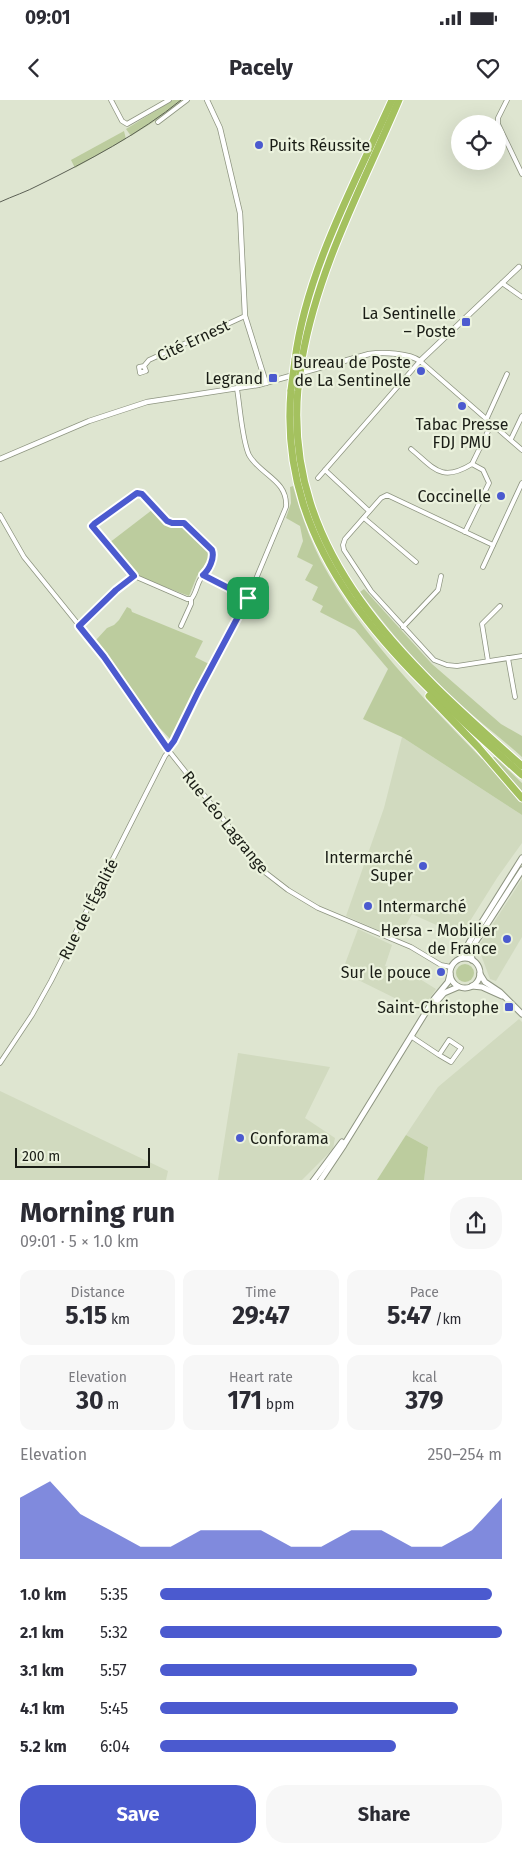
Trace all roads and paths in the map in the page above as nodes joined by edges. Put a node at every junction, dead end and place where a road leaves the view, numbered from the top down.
1 (110, 100) edge
2 (169, 100) edge
3 (187, 100) edge
4 (207, 100) edge
5 (387, 100) edge
6 (392, 100) edge
7 (399, 100) edge
8 (404, 100) edge
9 (507, 100) edge
10 (158, 122) dead end
11 (382, 123) junction
12 (379, 145) junction
13 (522, 174) edge
14 (520, 266) edge
15 (502, 283) junction
16 (522, 298) edge
17 (245, 316) junction
18 (298, 359) junction
19 (420, 361) junction
20 (144, 366) dead end
21 (507, 374) dead end
22 (266, 383) junction
23 (237, 389) junction
24 (295, 389) junction
25 (522, 416) edge
26 (486, 418) junction
27 (492, 423) junction
28 (511, 439) junction
29 (411, 449) dead end
30 (522, 450) edge
31 (0, 459) edge
32 (472, 464) junction
33 (325, 470) junction
34 (318, 478) dead end
35 (522, 482) edge
36 (369, 511) junction
37 (0, 515) edge
38 (364, 518) junction
39 (465, 532) junction
40 (493, 546) junction
41 (416, 562) dead end
42 (483, 567) dead end
43 (203, 575) junction
44 (134, 576) junction
45 (440, 576) dead end
46 (248, 598) junction
47 (191, 599) junction
48 (500, 606) dead end
49 (79, 626) junction
50 (182, 626) dead end
51 (403, 627) junction
52 (522, 656) edge
53 (508, 658) junction
54 (488, 661) junction
55 (413, 674) junction
56 (515, 697) dead end
57 (168, 750) junction
58 (522, 766) edge
59 (522, 775) edge
60 (522, 798) edge
61 (522, 858) edge
62 (522, 870) edge
63 (461, 958) junction
64 (472, 960) junction
65 (451, 967) junction
66 (450, 974) junction
67 (480, 974) junction
68 (472, 986) junction
69 (459, 987) junction
70 (507, 999) junction
71 (522, 1014) edge
72 (418, 1028) junction
73 (412, 1037) junction
74 (439, 1055) junction
75 (0, 1063) edge
76 (366, 1109) junction
77 (313, 1180) edge
78 (320, 1180) edge

1 - 2 street
3 - 10 street
4 - 17 street
5 - 11 highway
6 - 11 highway
7 - 12 highway
8 - 12 highway
9 - 13 street
11 - 18 highway
12 - 18 highway
14 - 15 street
15 - 16 street
15 - 19 street
17 - 20 street, Cité Ernest
17 - 22 street
18 - 24 highway, bridge
19 - 22 street
19 - 26 street
19 - 33 street
21 - 26 street
22 - 23 street
23 - 31 street
23 - 46 street, Rue de l'Égalité
24 - 55 highway
24 - 58 highway
25 - 28 street
26 - 27 street
27 - 28 street
27 - 32 street
28 - 30 street
29 - 32 street
32 - 39 street
33 - 34 street
33 - 36 street
35 - 40 street
36 - 38 street
36 - 39 street
37 - 49 street, Rue Léo Lagrange
38 - 41 street
38 - 51 street
39 - 40 street
40 - 42 street
43 - 44 street
43 - 46 street
43 - 47 street
44 - 47 street
44 - 49 street
45 - 51 street
46 - 57 street, Rue de l'Égalité
47 - 50 street
48 - 54 street
49 - 57 street, Rue Léo Lagrange
51 - 54 street
52 - 53 street
53 - 54 street
53 - 56 street
55 - 59 highway
55 - 60 highway
57 - 65 street, Rue Léo Lagrange
57 - 75 street, Rue de l'Égalité
61 - 63 main road
62 - 64 main road
63 - 64 main road
63 - 65 main road
64 - 67 main road
65 - 66 main road
66 - 69 main road
66 - 72 main road
67 - 68 main road
67 - 70 main road
68 - 69 main road
68 - 70 main road
69 - 72 main road
70 - 71 main road
72 - 73 main road
73 - 74 street
73 - 76 main road
74 - 74 street
76 - 77 main road
76 - 78 main road

